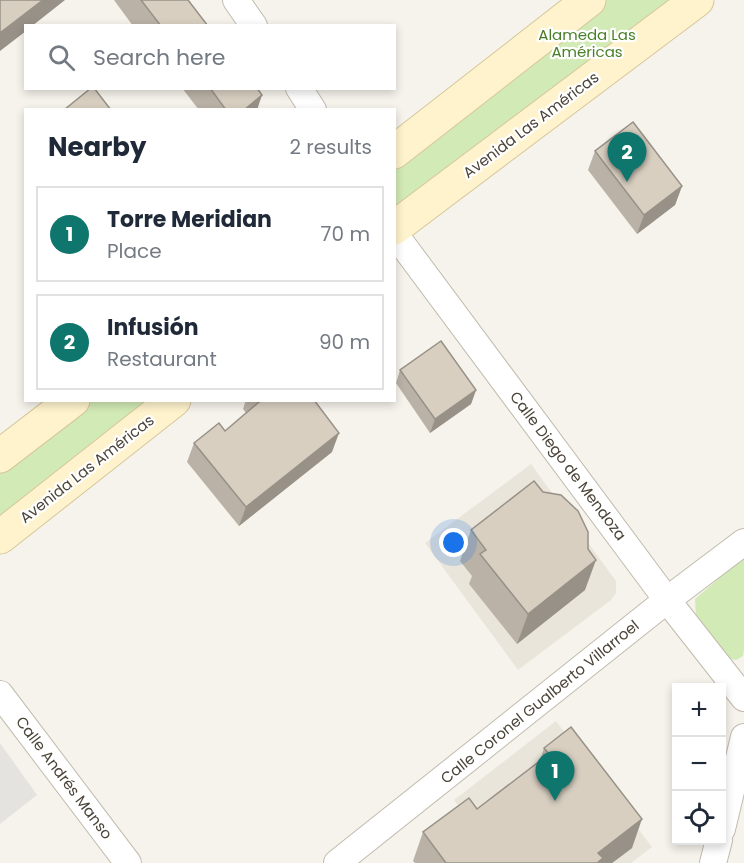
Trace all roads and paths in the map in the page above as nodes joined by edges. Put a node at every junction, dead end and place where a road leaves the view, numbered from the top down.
1 (236, 0) edge
2 (589, 0) edge
3 (697, 0) edge
4 (253, 24) edge
5 (300, 90) edge
6 (313, 108) edge
7 (396, 150) edge
8 (396, 228) edge
9 (396, 233) edge
10 (70, 402) edge
11 (171, 402) edge
12 (0, 456) edge
13 (0, 537) edge
14 (744, 542) edge
15 (667, 600) junction
16 (0, 694) edge
17 (744, 698) edge
18 (744, 737) edge
19 (726, 812) edge
20 (718, 845) edge
21 (128, 863) edge
22 (337, 863) edge
23 (713, 863) edge

1 - 4 street
2 - 7 street
3 - 8 street, Avenida Las Américas
5 - 6 street
9 - 15 street, Calle Diego de Mendoza
10 - 12 street
11 - 13 street, Avenida Las Américas
14 - 15 street, Calle Coronel Gualberto Villarroel
15 - 17 street, Calle Diego de Mendoza
15 - 22 street, Calle Coronel Gualberto Villarroel
16 - 21 street, Calle Andrés Manso
18 - 19 street
20 - 23 street

